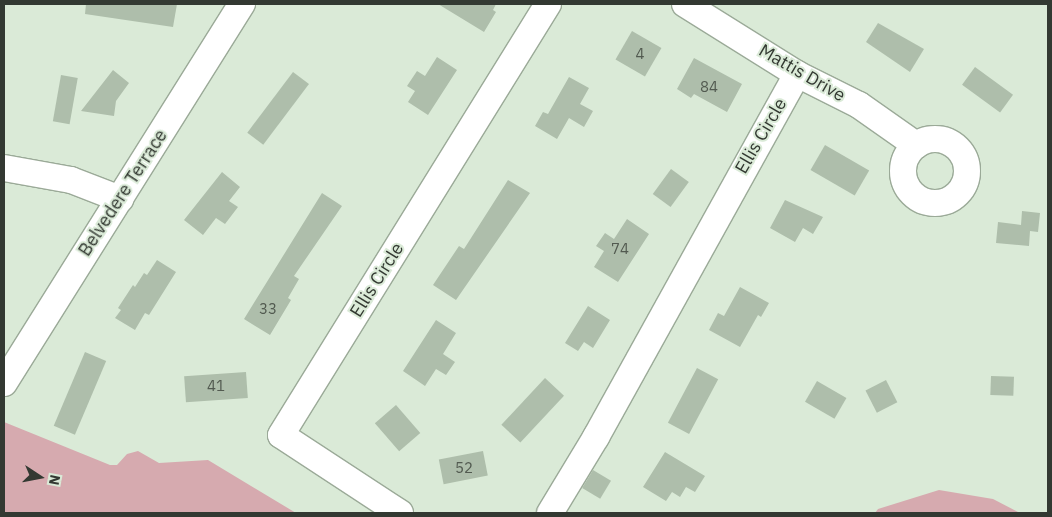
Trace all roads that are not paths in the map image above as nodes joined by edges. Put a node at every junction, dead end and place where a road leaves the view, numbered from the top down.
1 (242, 4) edge
2 (548, 4) edge
3 (685, 4) edge
4 (797, 74) junction
5 (916, 145) dead end
6 (4, 168) edge
7 (120, 199) junction
8 (4, 383) edge
9 (400, 513) edge
10 (550, 513) edge

1 - 7 street, Belvedere Terrace
2 - 9 street, Ellis Circle
3 - 4 street, Mattis Drive
4 - 5 street, Mattis Drive
4 - 10 street, Ellis Circle
6 - 7 street
7 - 8 street, Belvedere Terrace

